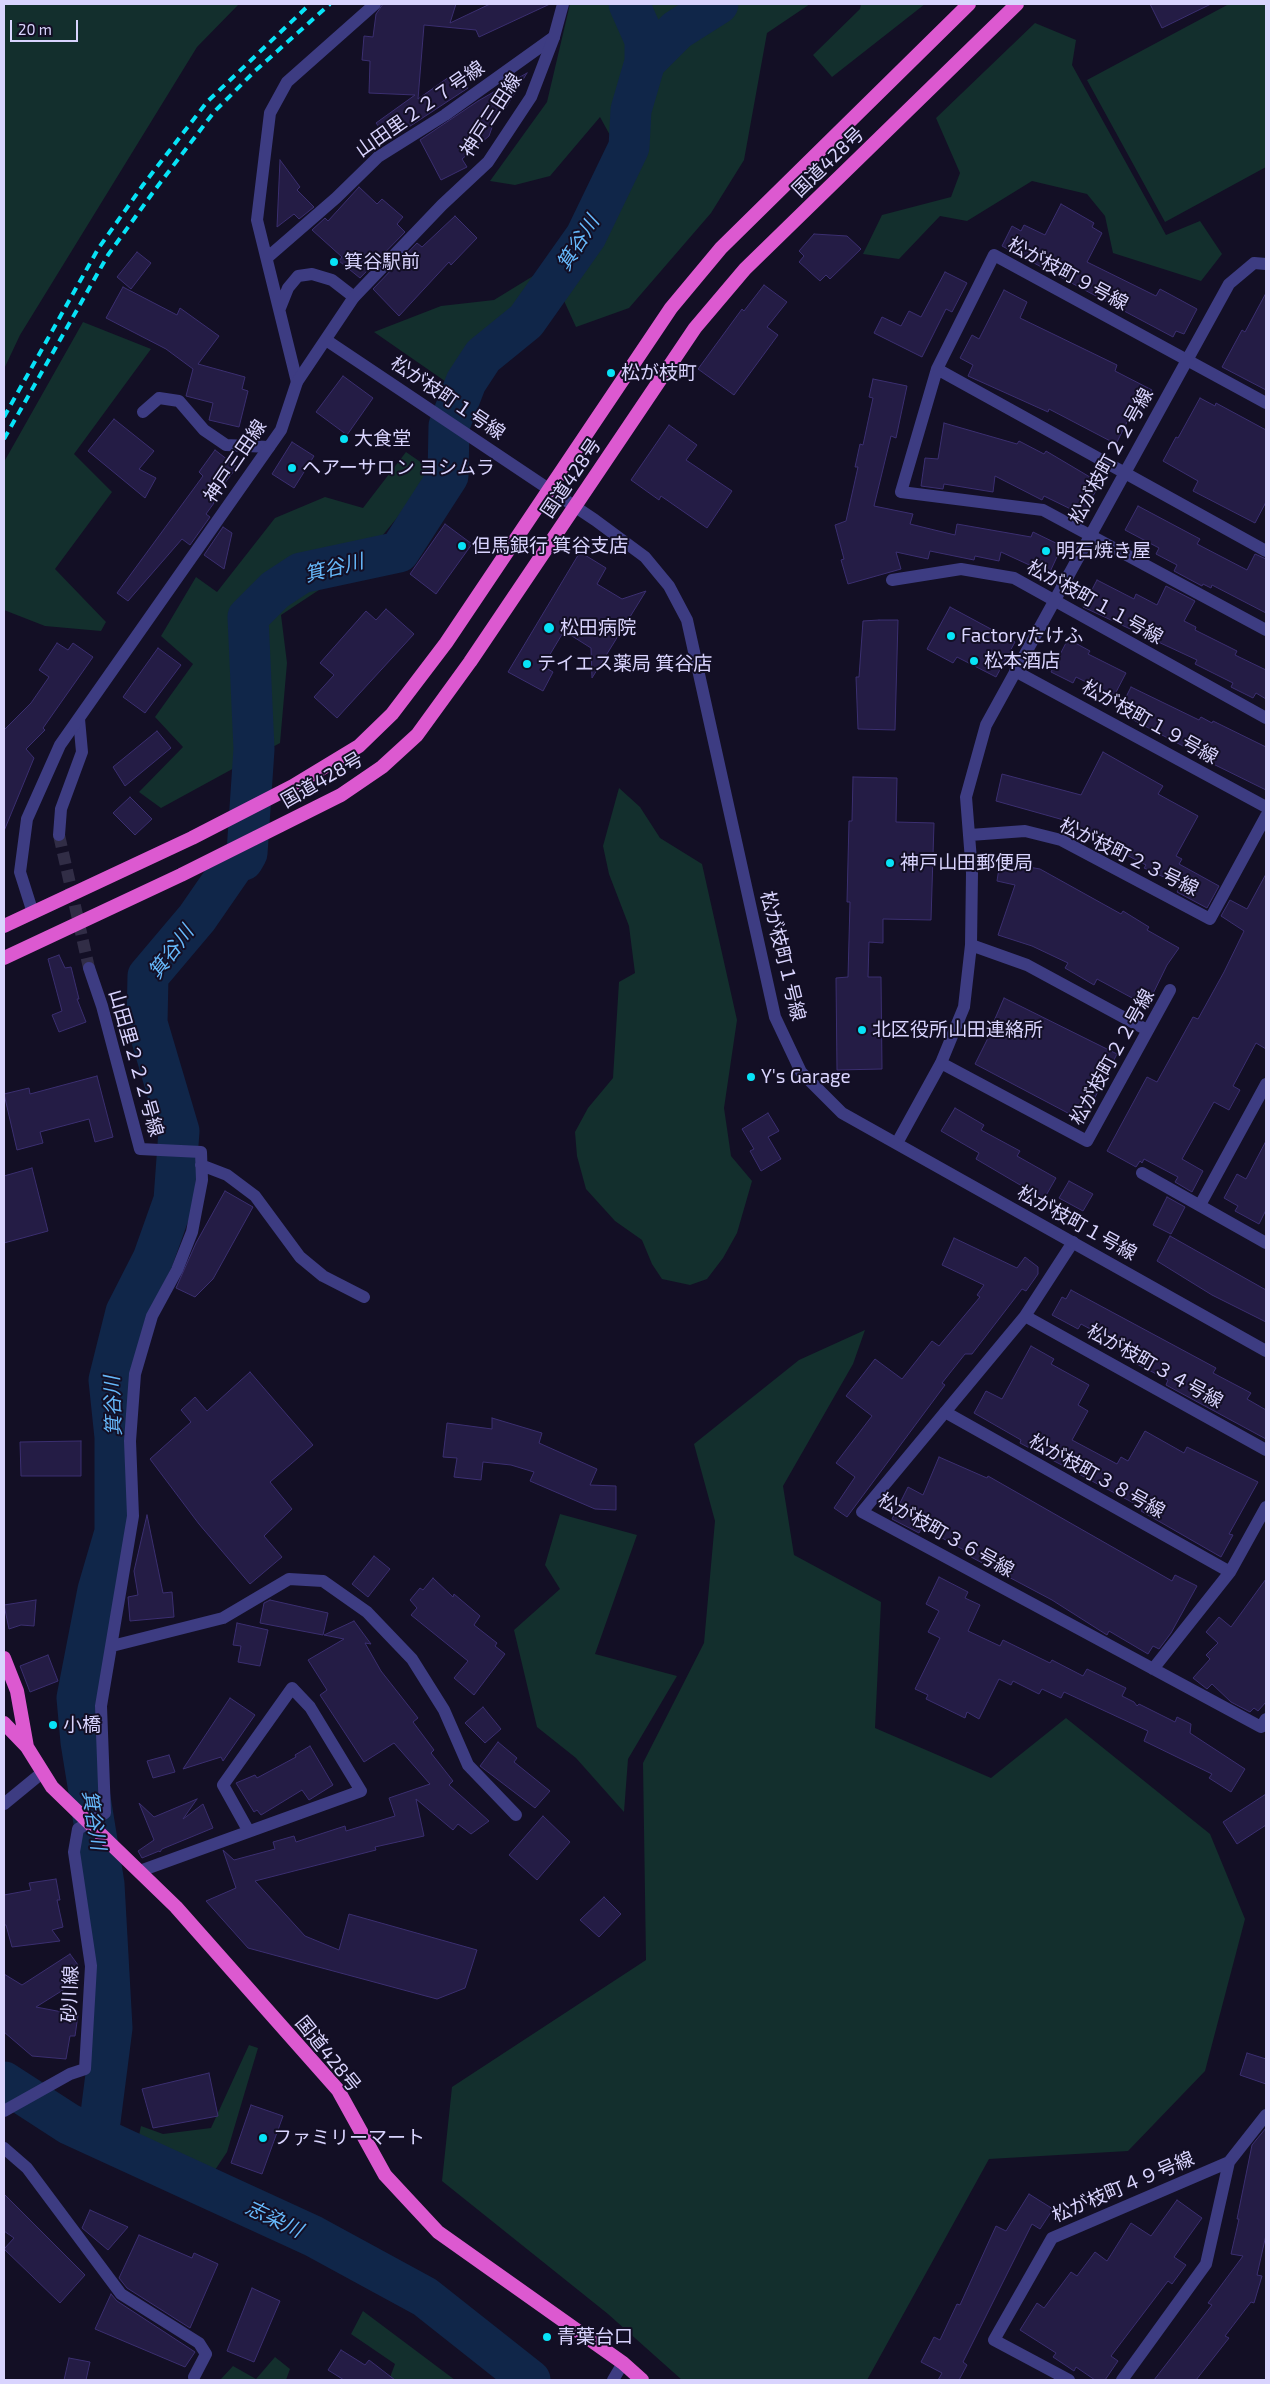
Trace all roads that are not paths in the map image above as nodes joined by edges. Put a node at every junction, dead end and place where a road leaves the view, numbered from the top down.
1 (375, 4) edge
2 (563, 4) edge
3 (969, 4) edge
4 (1017, 4) edge
5 (554, 38) junction
6 (268, 257) junction
7 (1266, 264) edge
8 (354, 297) junction
9 (280, 308) junction
10 (326, 340) junction
11 (1187, 358) junction
12 (937, 368) junction
13 (297, 382) junction
14 (1266, 403) edge
15 (143, 412) dead end
16 (269, 447) junction
17 (1123, 472) junction
18 (548, 488) junction
19 (575, 506) junction
20 (1089, 535) junction
21 (1266, 551) edge
22 (892, 580) dead end
23 (1054, 600) junction
24 (1266, 630) edge
25 (1016, 671) junction
26 (1266, 718) edge
27 (78, 719) junction
28 (1266, 807) edge
29 (1266, 816) edge
30 (59, 835) tunnel mouth
31 (970, 835) junction
32 (33, 913) junction
33 (4, 926) edge
34 (971, 945) junction
35 (4, 958) edge
36 (89, 968) tunnel mouth
37 (1170, 990) dead end
38 (1148, 1030) junction
39 (941, 1063) junction
40 (1266, 1084) edge
41 (897, 1142) junction
42 (201, 1165) junction
43 (1142, 1173) dead end
44 (1200, 1205) junction
45 (1074, 1242) junction
46 (1266, 1243) edge
47 (364, 1297) dead end
48 (1026, 1316) junction
49 (1266, 1351) edge
50 (945, 1412) junction
51 (1266, 1450) edge
52 (1266, 1507) edge
53 (1230, 1572) junction
54 (112, 1646) junction
55 (4, 1658) edge
56 (1152, 1669) junction
57 (4, 1723) edge
58 (1263, 1723) edge
59 (27, 1747) junction
60 (43, 1772) junction
61 (4, 1804) edge
62 (516, 1815) dead end
63 (84, 1826) junction
64 (248, 1830) junction
65 (140, 1871) junction
66 (4, 2110) edge
67 (1266, 2115) edge
68 (4, 2148) edge
69 (1229, 2162) junction
70 (623, 2363) junction
71 (194, 2377) dead end
72 (613, 2380) edge
73 (642, 2380) edge
74 (1069, 2380) edge
75 (1122, 2380) edge

1 - 6 street
2 - 5 street, 神戸三田線
3 - 18 highway, 国道428号
4 - 19 highway, 国道428号
5 - 6 street, 山田里２２７号線
5 - 8 street, 神戸三田線
6 - 9 street
7 - 11 street, 松が枝町２２号線
8 - 9 street
8 - 10 street, 神戸三田線
9 - 13 street
10 - 13 street, 神戸三田線
10 - 18 street, 松が枝町１号線
11 - 12 street, 松が枝町９号線
11 - 14 street
11 - 17 street, 松が枝町２２号線
12 - 17 street
12 - 20 street
13 - 16 street, 神戸三田線
15 - 16 street
16 - 27 street, 神戸三田線
17 - 20 street, 松が枝町２２号線
17 - 21 street
18 - 19 street, 松が枝町１号線
18 - 32 highway, 国道428号
19 - 35 highway, 国道428号
19 - 41 street, 松が枝町１号線
20 - 23 street, 松が枝町２２号線
20 - 24 street
22 - 23 street, 松が枝町１１号線
23 - 25 street, 松が枝町２２号線
23 - 26 street, 松が枝町１１号線
25 - 28 street, 松が枝町１９号線
25 - 31 street, 松が枝町２２号線
27 - 30 street
27 - 32 street, 神戸三田線
29 - 31 street, 松が枝町２３号線
31 - 34 street, 松が枝町２２号線
32 - 33 highway, 国道428号
34 - 38 street
34 - 39 street, 松が枝町２２号線
36 - 42 street, 山田里２２２号線
37 - 38 street, 松が枝町２２号線
38 - 39 street, 松が枝町２２号線
39 - 41 street, 松が枝町２２号線
40 - 44 street
41 - 45 street, 松が枝町１号線
42 - 47 street
42 - 54 street
43 - 44 street
44 - 46 street
45 - 48 street, 松が枝町３６号線
45 - 49 street, 松が枝町１号線
48 - 50 street, 松が枝町３６号線
48 - 51 street, 松が枝町３４号線
50 - 53 street, 松が枝町３８号線
50 - 56 street, 松が枝町３６号線
52 - 53 street
53 - 56 street
54 - 62 street
54 - 63 street
55 - 59 highway, 国道428号
56 - 58 street, 松が枝町３６号線
57 - 59 highway, 国道428号
59 - 60 highway, 国道428号
60 - 61 street
60 - 63 highway, 国道428号
63 - 65 highway, 国道428号
63 - 66 street, 砂川線
64 - 64 street
64 - 65 street
65 - 70 highway, 国道428号
67 - 69 street, 松が枝町４９号線
68 - 71 street
69 - 74 street, 松が枝町４９号線
69 - 75 street, 松が枝町４９号線
70 - 72 street
70 - 73 highway, 国道428号

